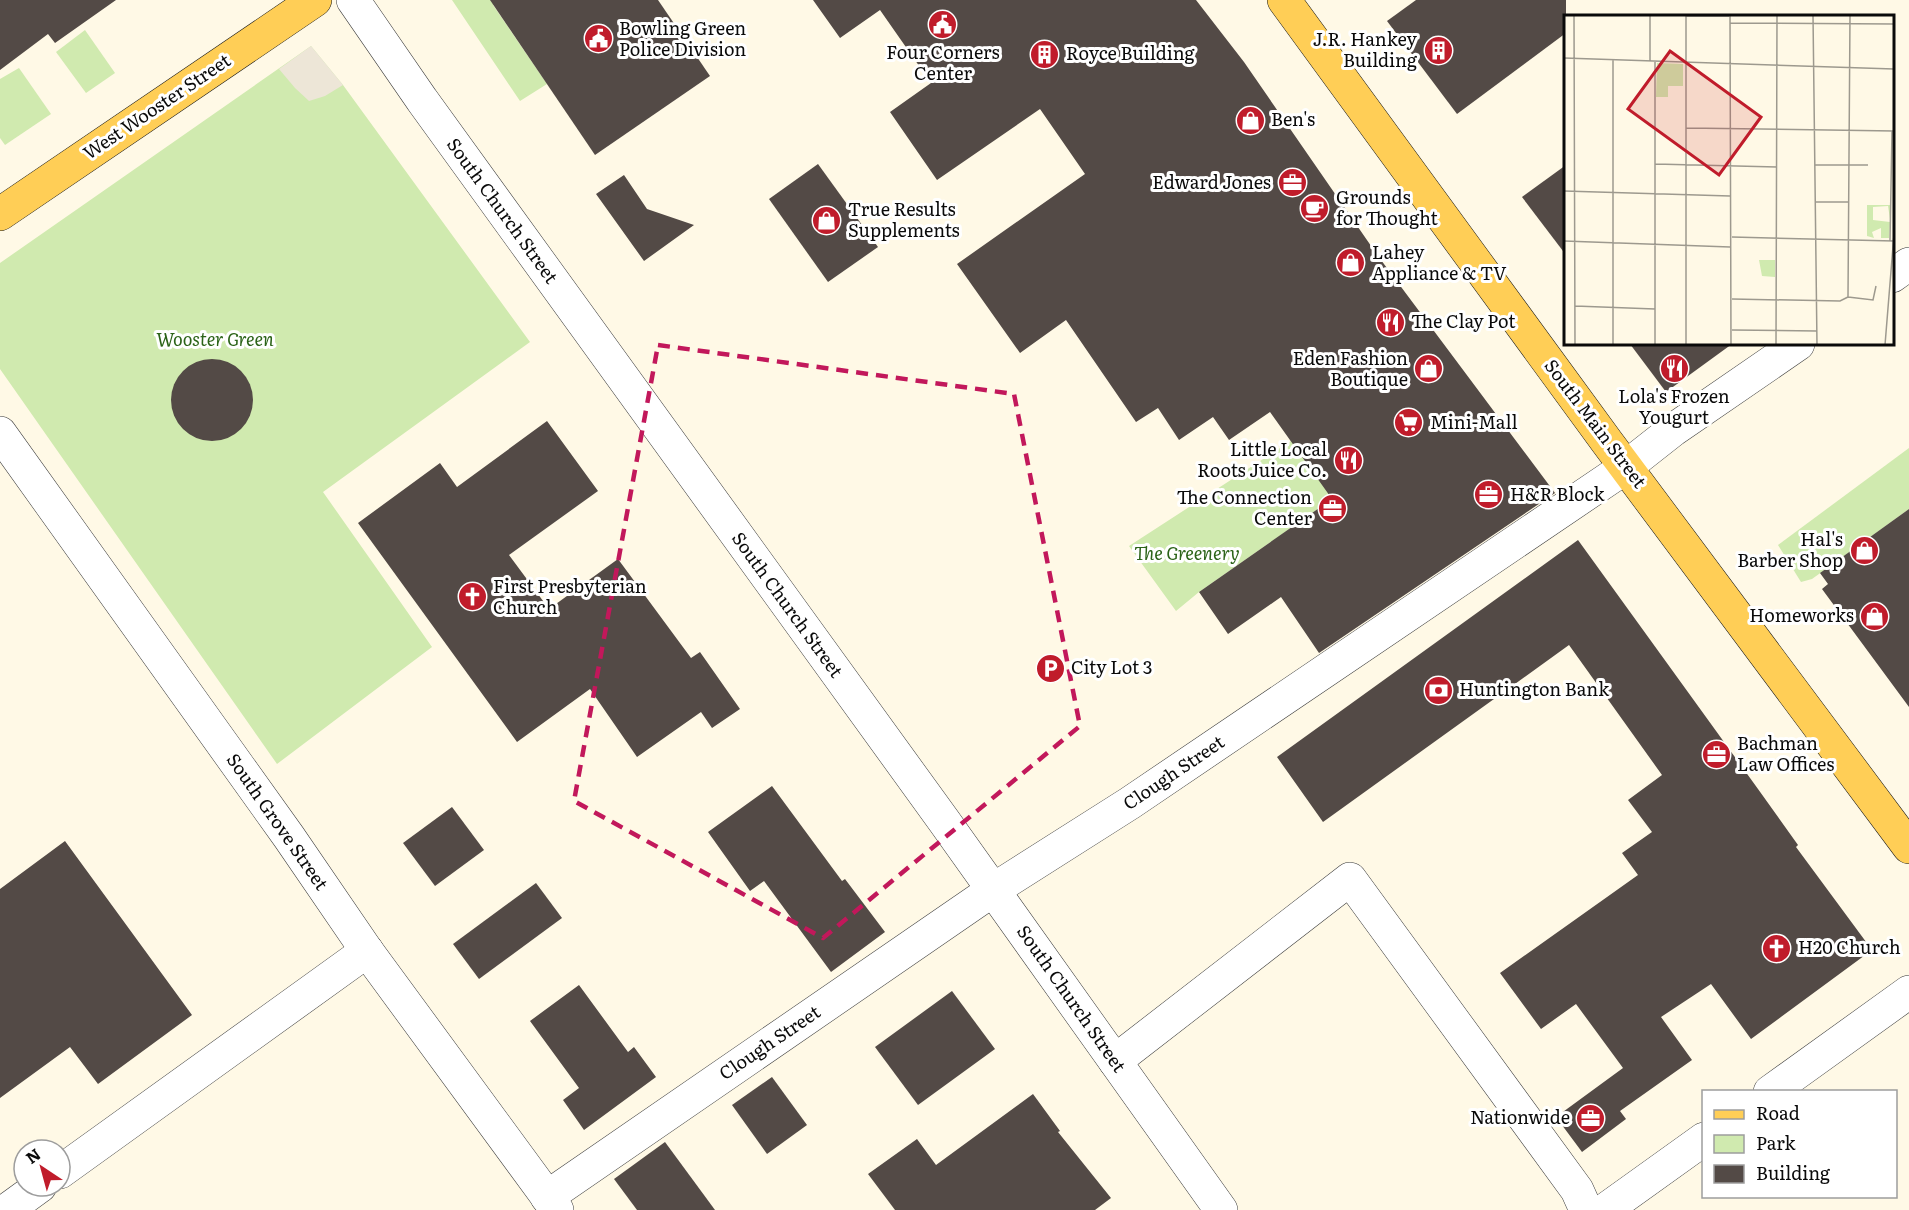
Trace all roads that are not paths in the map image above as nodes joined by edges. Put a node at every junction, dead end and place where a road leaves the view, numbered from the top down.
1 (315, 0) edge
2 (353, 0) edge
3 (1284, 0) edge
4 (0, 214) edge
5 (1909, 264) edge
6 (1894, 275) edge
7 (1797, 345) edge
8 (0, 433) edge
9 (1626, 467) junction
10 (1909, 847) edge
11 (993, 890) junction
12 (367, 951) junction
13 (1909, 992) edge
14 (1115, 1061) junction
15 (1773, 1090) edge
16 (1702, 1140) edge
17 (72, 1163) edge
18 (24, 1198) edge
19 (552, 1203) edge
20 (7, 1210) edge
21 (1221, 1210) edge
22 (1586, 1210) edge
23 (1605, 1210) edge

1 - 4 main road, West Wooster Street
2 - 11 street, South Church Street
3 - 9 main road, South Main Street
5 - 6 street
7 - 9 street, Clough Street
8 - 12 street, South Grove Street
9 - 10 main road, South Main Street
9 - 11 street, Clough Street
11 - 14 street, South Church Street
11 - 19 street, Clough Street
12 - 17 street
12 - 19 street, South Grove Street
13 - 15 street
14 - 21 street, South Church Street
14 - 22 street
16 - 23 street
18 - 20 street

